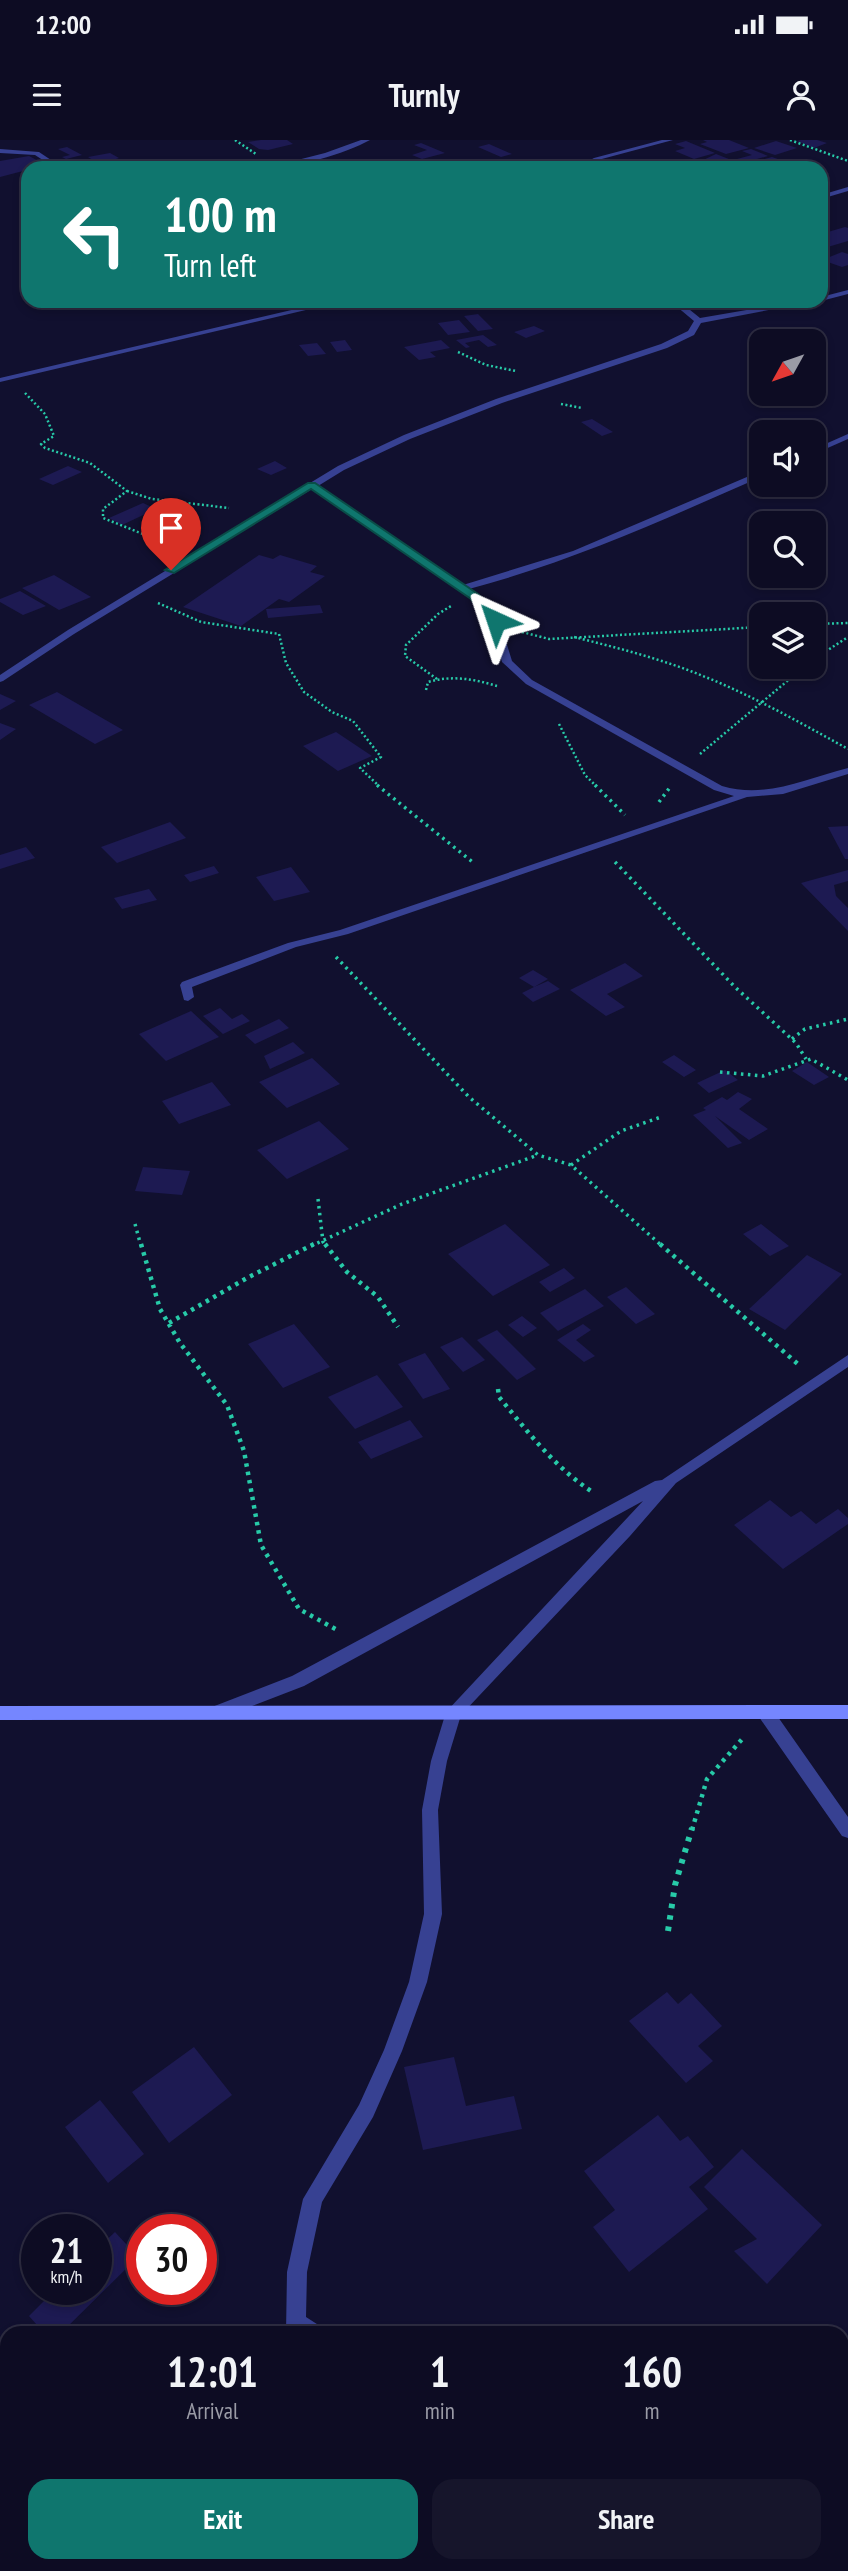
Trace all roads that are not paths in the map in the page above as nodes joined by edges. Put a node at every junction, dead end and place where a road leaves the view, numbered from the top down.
1 (367, 140) edge
2 (670, 140) edge
3 (0, 151) edge
4 (49, 161) edge
5 (298, 161) edge
6 (592, 161) edge
7 (848, 188) edge
8 (828, 195) edge
9 (848, 292) edge
10 (828, 297) edge
11 (310, 308) edge
12 (682, 308) edge
13 (772, 308) edge
14 (698, 321) junction
15 (0, 380) edge
16 (848, 436) edge
17 (826, 446) edge
18 (749, 479) edge
19 (312, 485) junction
20 (465, 590) junction
21 (0, 678) edge
22 (848, 771) edge
23 (743, 796) junction
24 (188, 997) dead end
25 (848, 1360) edge
26 (671, 1479) junction
27 (454, 1712) junction
28 (765, 1712) junction
29 (848, 1712) edge
30 (0, 1713) edge
31 (218, 1713) junction
32 (848, 1831) edge
33 (302, 2326) edge

1 - 5 street
2 - 6 street
3 - 4 street
7 - 8 street
9 - 10 street
11 - 15 street
12 - 14 street
13 - 14 street
14 - 19 street
16 - 17 street
18 - 20 street
19 - 20 street
19 - 21 street
20 - 23 street
22 - 23 street
23 - 24 street
25 - 26 street
26 - 27 street
26 - 31 street
27 - 28 street
27 - 31 street
27 - 33 street
28 - 29 street
28 - 32 street
30 - 31 street

